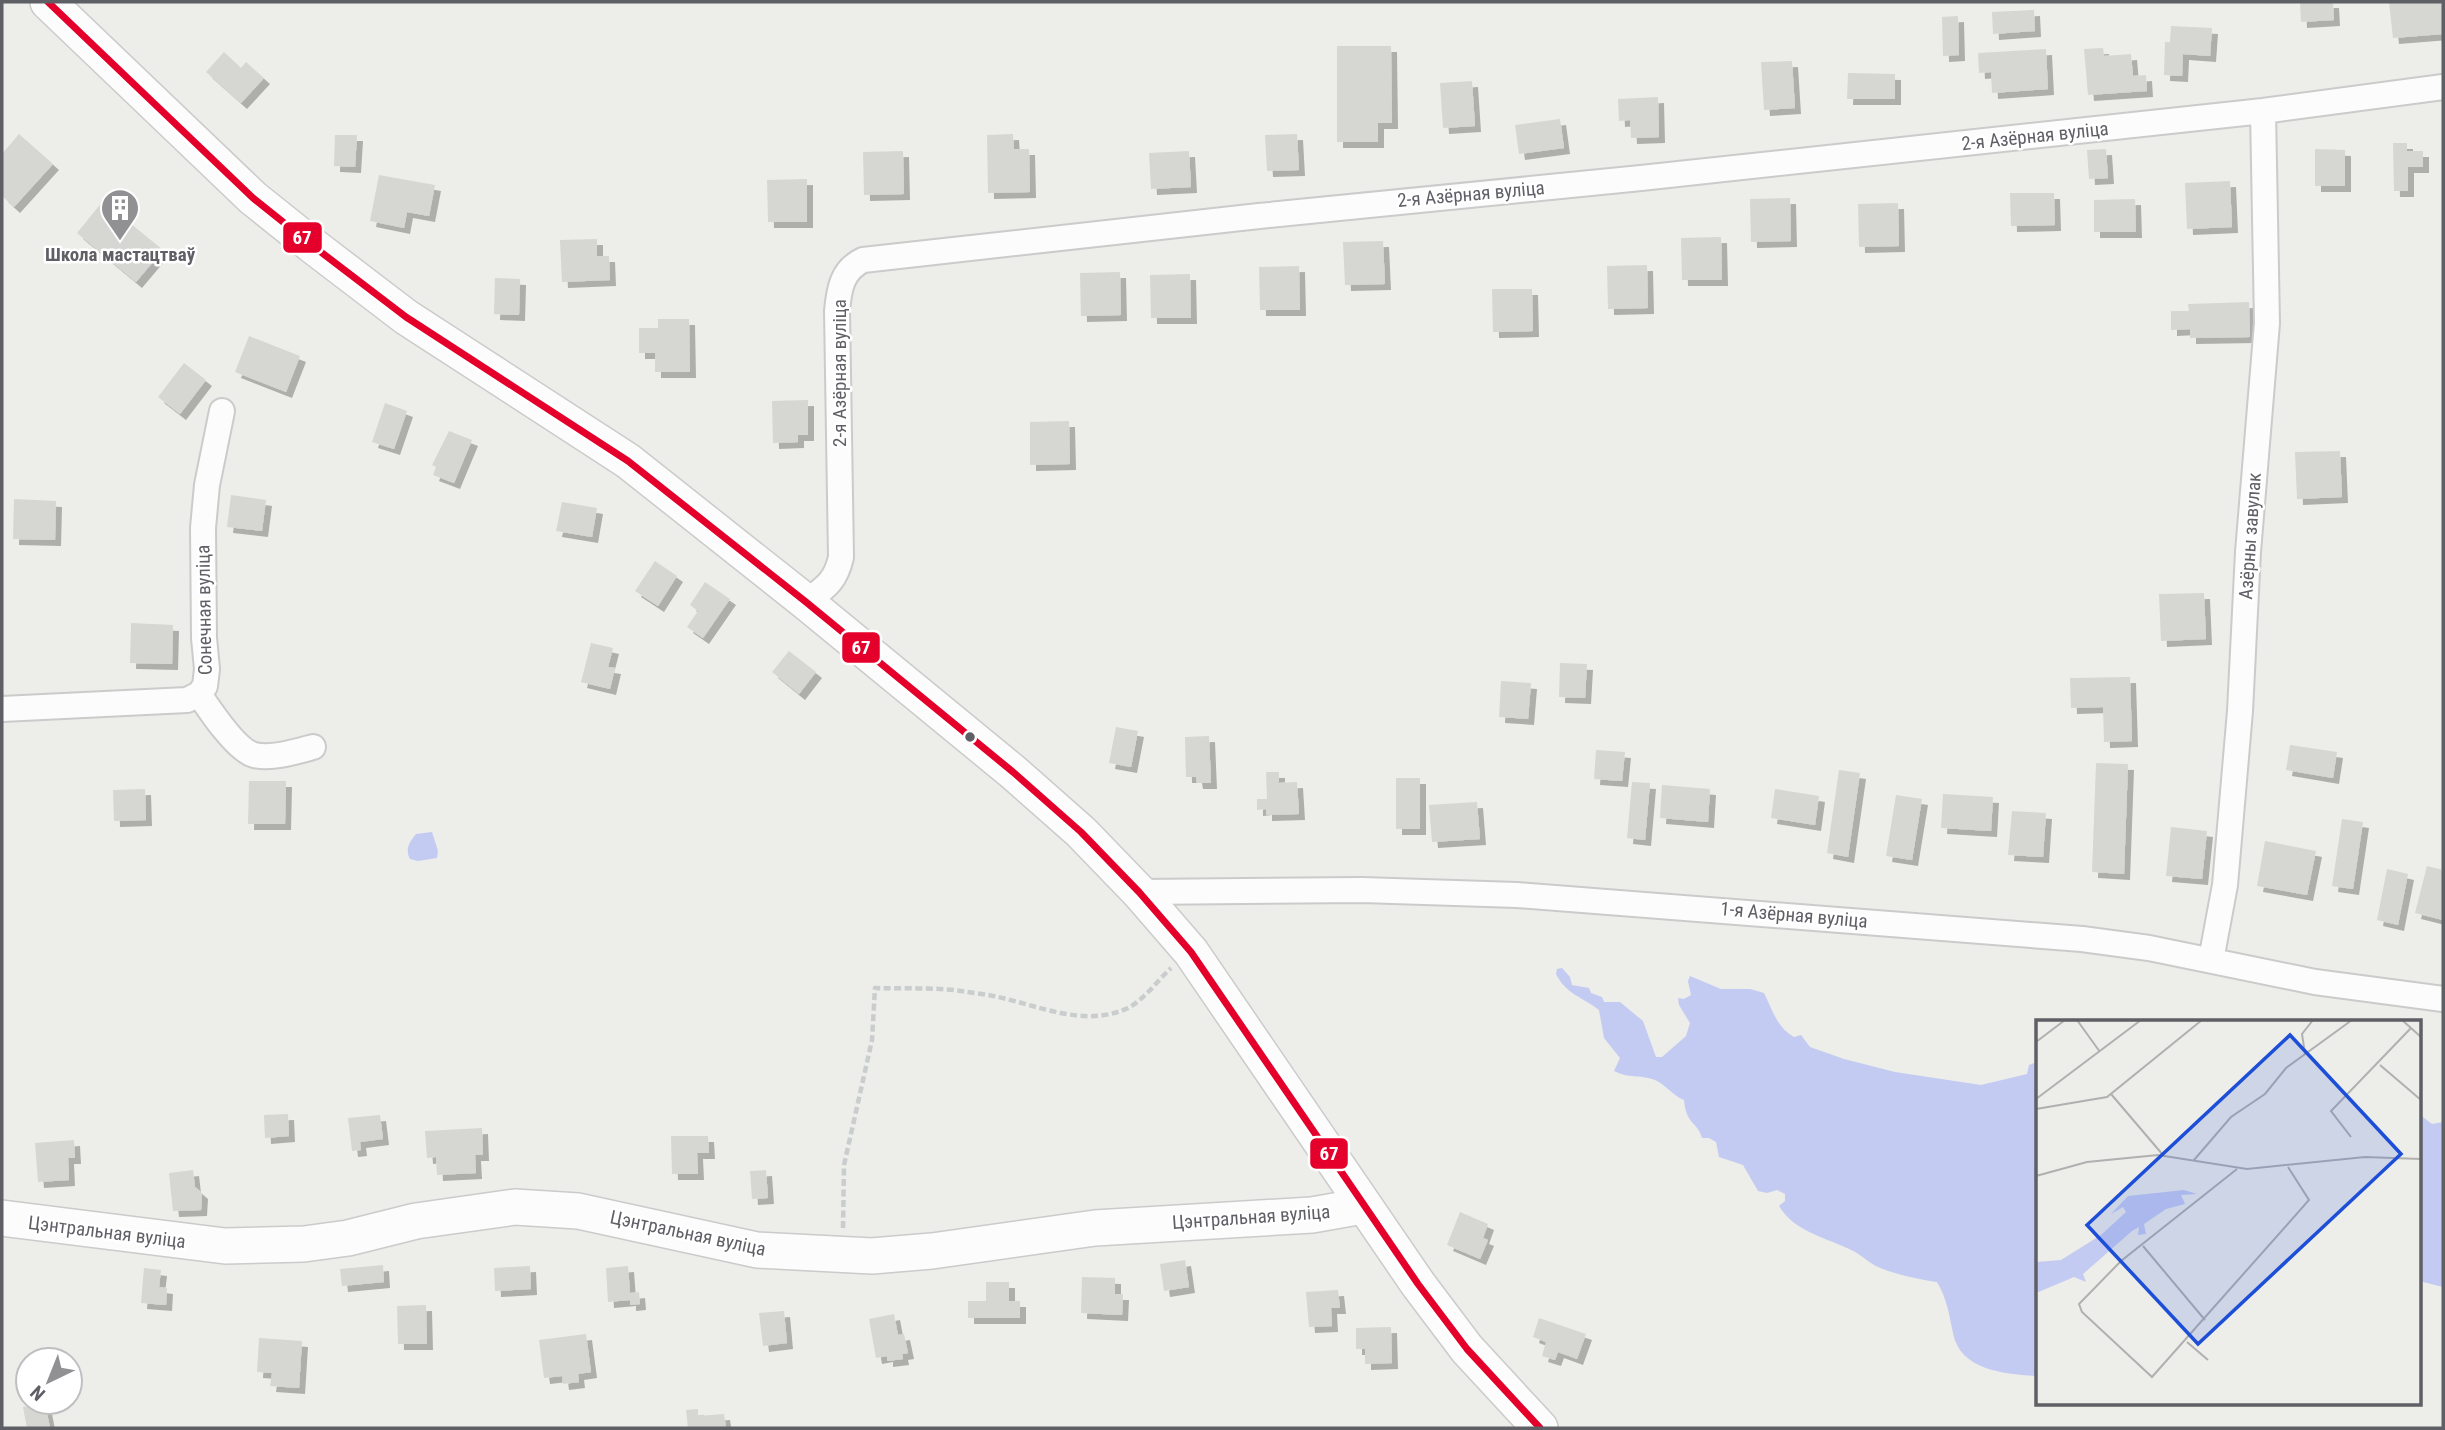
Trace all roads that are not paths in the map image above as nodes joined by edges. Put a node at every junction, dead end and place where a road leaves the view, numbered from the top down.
1 (48, 2) edge
2 (2443, 87) edge
3 (2263, 111) junction
4 (222, 411) dead end
5 (806, 602) junction
6 (199, 694) junction
7 (2, 709) edge
8 (313, 747) dead end
9 (1139, 891) junction
10 (2211, 960) junction
11 (2443, 999) edge
12 (1363, 1206) junction
13 (6, 1227) edge
14 (1540, 1428) edge

1 - 5 main road
2 - 3 street, 2-я Азёрная вуліца
3 - 5 street, 2-я Азёрная вуліца
3 - 10 street, Азёрны завулак
4 - 6 street, Сонечная вуліца
5 - 9 main road
6 - 7 street, Сонечная вуліца
6 - 8 street
9 - 10 street, 1-я Азёрная вуліца
9 - 12 main road
10 - 11 street, 1-я Азёрная вуліца
12 - 13 main road, Цэнтральная вуліца
12 - 14 main road

